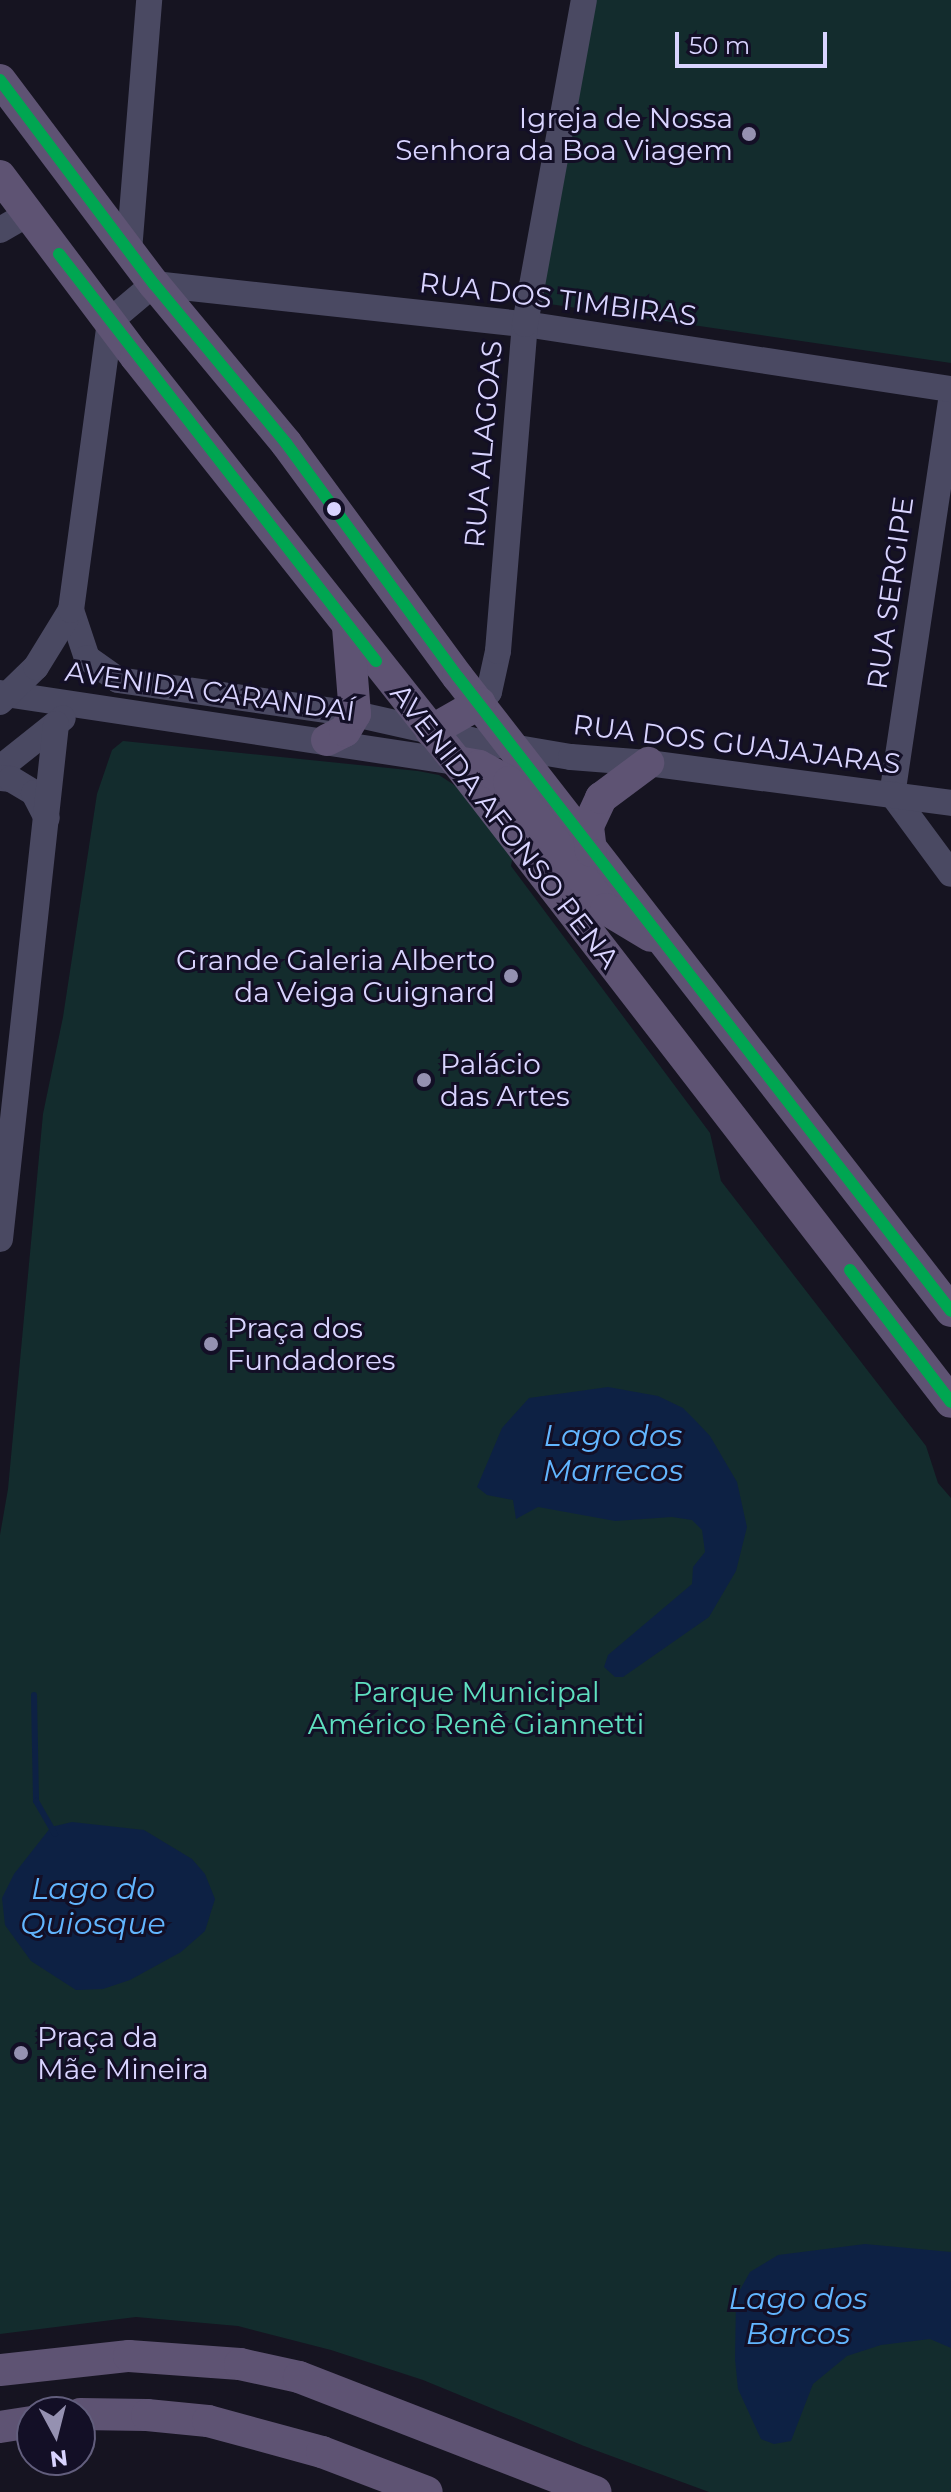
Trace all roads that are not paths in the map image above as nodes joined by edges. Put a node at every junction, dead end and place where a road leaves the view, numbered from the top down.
1 (149, 0) edge
2 (584, 0) edge
3 (0, 80) edge
4 (0, 176) edge
5 (29, 213) junction
6 (0, 230) edge
7 (129, 251) junction
8 (154, 284) junction
9 (110, 321) junction
10 (525, 324) junction
11 (951, 389) edge
12 (951, 401) edge
13 (71, 610) junction
14 (348, 627) junction
15 (118, 680) junction
16 (2, 697) edge
17 (480, 703) junction
18 (81, 704) junction
19 (355, 714) junction
20 (56, 724) junction
21 (431, 731) junction
22 (327, 740) junction
23 (516, 748) junction
24 (457, 762) junction
25 (648, 763) junction
26 (0, 768) edge
27 (0, 778) edge
28 (892, 794) junction
29 (951, 803) edge
30 (47, 818) junction
31 (591, 851) junction
32 (951, 874) edge
33 (674, 950) junction
34 (0, 1239) edge
35 (951, 1311) edge
36 (951, 1402) edge
37 (0, 2370) edge
38 (96, 2414) edge
39 (427, 2492) edge
40 (596, 2492) edge

1 - 7 street
2 - 10 street, RUA ALAGOAS
3 - 7 main road, AVENIDA AFONSO PENA
4 - 5 main road, AVENIDA AFONSO PENA
5 - 6 street
5 - 9 main road, AVENIDA AFONSO PENA
7 - 8 main road, AVENIDA AFONSO PENA
8 - 9 street
8 - 10 street, RUA DOS TIMBIRAS
8 - 17 main road, AVENIDA AFONSO PENA
9 - 13 street
9 - 14 main road, AVENIDA AFONSO PENA
10 - 11 street, RUA DOS TIMBIRAS
10 - 17 street, RUA ALAGOAS
12 - 28 street, RUA SERGIPE
13 - 15 street
13 - 16 street
14 - 19 main road
14 - 21 main road, AVENIDA AFONSO PENA
15 - 18 street
15 - 19 street, AVENIDA CARANDAÍ
16 - 18 street, AVENIDA CARANDAÍ
17 - 21 main road
17 - 23 main road, AVENIDA AFONSO PENA
18 - 20 street
18 - 22 street, AVENIDA CARANDAÍ
19 - 21 street, AVENIDA CARANDAÍ
19 - 22 main road
20 - 26 street
20 - 30 street
21 - 23 street, AVENIDA CARANDAÍ
21 - 24 main road, AVENIDA AFONSO PENA
22 - 24 street, AVENIDA CARANDAÍ
23 - 25 street, RUA DOS GUAJAJARAS
23 - 31 main road, AVENIDA AFONSO PENA
24 - 33 main road
24 - 36 main road, AVENIDA AFONSO PENA
25 - 28 street, RUA DOS GUAJAJARAS
25 - 31 main road
27 - 30 street
28 - 29 street, RUA DOS GUAJAJARAS
28 - 32 street
30 - 34 street
31 - 33 main road, AVENIDA AFONSO PENA
33 - 35 main road, AVENIDA AFONSO PENA
37 - 40 main road
38 - 39 main road

